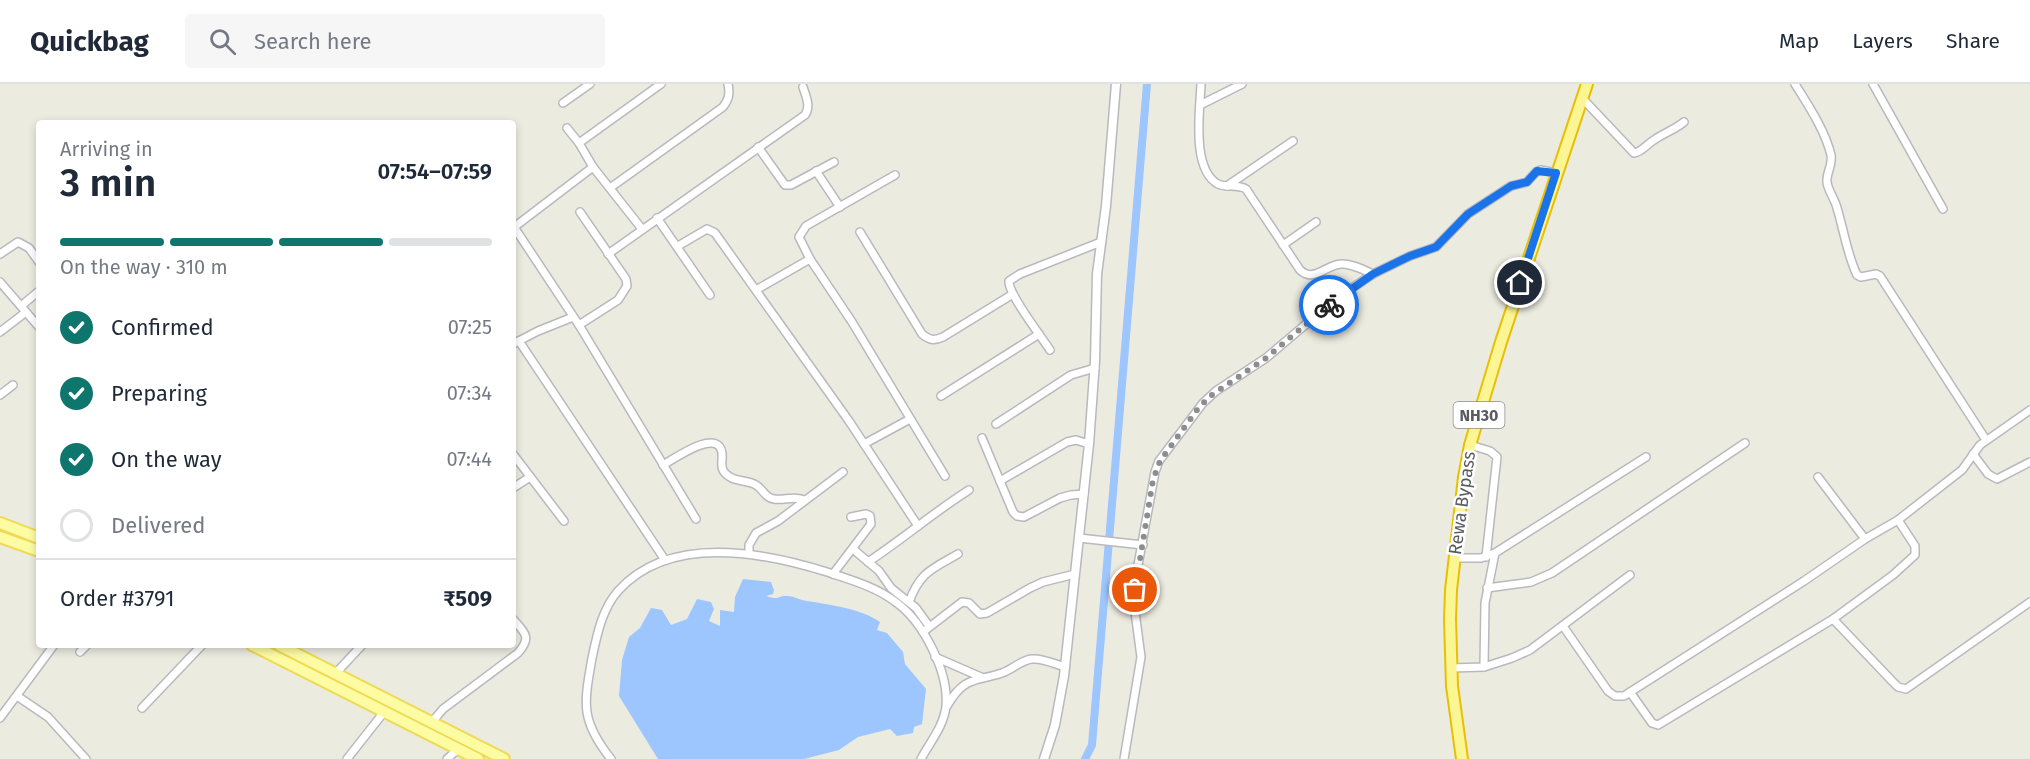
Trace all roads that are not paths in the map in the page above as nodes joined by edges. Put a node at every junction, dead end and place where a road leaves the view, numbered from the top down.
1 (590, 84) edge
2 (661, 84) edge
3 (728, 84) edge
4 (1116, 84) edge
5 (1201, 84) edge
6 (1242, 84) edge
7 (1587, 84) edge
8 (1795, 84) edge
9 (1874, 84) edge
10 (803, 87) dead end
11 (1582, 99) junction
12 (564, 103) dead end
13 (1200, 105) junction
14 (1684, 122) dead end
15 (567, 128) dead end
16 (1293, 141) dead end
17 (579, 143) junction
18 (758, 147) junction
19 (834, 162) dead end
20 (593, 167) junction
21 (816, 171) junction
22 (1556, 173) junction
23 (895, 175) dead end
24 (1227, 186) junction
25 (610, 188) junction
26 (840, 207) junction
27 (1943, 209) dead end
28 (580, 212) dead end
29 (657, 218) junction
30 (1316, 222) dead end
31 (516, 225) edge
32 (516, 230) edge
33 (642, 230) junction
34 (860, 232) dead end
35 (1101, 242) junction
36 (1283, 245) junction
37 (678, 246) junction
38 (0, 254) edge
39 (608, 254) junction
40 (36, 257) edge
41 (810, 259) junction
42 (1373, 274) junction
43 (0, 282) edge
44 (756, 290) junction
45 (1013, 294) junction
46 (36, 295) edge
47 (710, 295) dead end
48 (24, 309) junction
49 (573, 317) junction
50 (36, 323) edge
51 (579, 325) junction
52 (0, 332) edge
53 (1039, 334) junction
54 (516, 342) edge
55 (1050, 350) dead end
56 (1095, 368) junction
57 (13, 385) dead end
58 (0, 395) edge
59 (941, 396) dead end
60 (2030, 411) edge
61 (910, 419) junction
62 (996, 424) dead end
63 (982, 438) dead end
64 (1986, 440) junction
65 (1745, 443) dead end
66 (864, 444) junction
67 (1089, 444) junction
68 (1470, 445) junction
69 (1973, 454) junction
70 (1646, 457) dead end
71 (516, 458) edge
72 (2030, 462) edge
73 (663, 465) junction
74 (843, 472) dead end
75 (945, 476) dead end
76 (530, 477) junction
77 (1818, 477) dead end
78 (1000, 481) junction
79 (516, 486) edge
80 (969, 490) dead end
81 (1084, 494) junction
82 (805, 500) junction
83 (851, 517) dead end
84 (696, 519) dead end
85 (1898, 520) junction
86 (564, 521) dead end
87 (3, 524) edge
88 (918, 526) junction
89 (1, 537) edge
90 (36, 537) edge
91 (1082, 539) junction
92 (1865, 539) junction
93 (1143, 545) junction
94 (853, 549) junction
95 (36, 550) edge
96 (1496, 553) junction
97 (749, 554) junction
98 (958, 554) dead end
99 (1486, 557) junction
100 (1454, 558) junction
101 (665, 560) junction
102 (868, 562) junction
103 (833, 574) junction
104 (1075, 574) junction
105 (1630, 575) dead end
106 (1487, 588) junction
107 (909, 602) junction
108 (2030, 602) edge
109 (1833, 619) junction
110 (516, 622) edge
111 (929, 626) junction
112 (1563, 626) junction
113 (922, 632) junction
114 (52, 648) edge
115 (84, 648) edge
116 (199, 648) edge
117 (258, 648) edge
118 (285, 648) edge
119 (359, 648) edge
120 (80, 652) dead end
121 (935, 657) junction
122 (1065, 667) junction
123 (1484, 667) junction
124 (1451, 668) junction
125 (336, 673) junction
126 (981, 677) junction
127 (1630, 692) junction
128 (18, 696) junction
129 (142, 708) dead end
130 (946, 708) junction
131 (384, 712) junction
132 (0, 718) edge
133 (432, 722) junction
134 (467, 740) junction
135 (460, 750) junction
136 (86, 759) edge
137 (347, 759) edge
138 (447, 759) edge
139 (478, 759) edge
140 (504, 759) edge
141 (611, 759) edge
142 (921, 759) edge
143 (1044, 759) edge
144 (1124, 759) edge
145 (1461, 759) edge

1 - 12 street
2 - 17 street
3 - 25 street
4 - 35 street
5 - 13 street
6 - 13 street
7 - 11 highway, Rewa Bypass / NH30
8 - 64 street
9 - 27 street
10 - 18 street
11 - 14 street
11 - 22 highway, Rewa Bypass / NH30
13 - 24 street
15 - 17 street
16 - 24 street
17 - 20 street
18 - 21 street
18 - 29 street
19 - 21 street
20 - 25 street
20 - 31 street
21 - 26 street
22 - 42 street
22 - 68 highway, Rewa Bypass / NH30
23 - 26 street
24 - 36 street
25 - 33 street
26 - 41 street
28 - 39 street
29 - 33 street
29 - 37 street
30 - 36 street
32 - 49 street
33 - 39 street
34 - 45 street
35 - 45 street
35 - 56 street
36 - 42 street
37 - 44 street
37 - 47 street
38 - 40 street
39 - 51 street
41 - 44 street
41 - 61 street
42 - 93 street
43 - 48 street
44 - 66 street
45 - 53 street
46 - 48 street
48 - 50 street
48 - 52 street
49 - 51 street
49 - 54 street
51 - 73 street
53 - 55 street
53 - 59 street
54 - 101 street
56 - 62 street
56 - 67 street
57 - 58 street
60 - 64 street
61 - 66 street
61 - 75 street
63 - 78 street
64 - 69 street
65 - 106 street
66 - 88 street
67 - 78 street
67 - 81 street
68 - 99 street
68 - 100 highway, Rewa Bypass / NH30
69 - 72 street
69 - 85 street
70 - 96 street
71 - 76 street
73 - 82 street
73 - 84 street
74 - 82 street
76 - 79 street
76 - 86 street
77 - 92 street
78 - 81 street
80 - 88 street
81 - 91 street
82 - 97 street
83 - 94 street
85 - 92 street
85 - 109 street
87 - 89 street
87 - 90 main road
88 - 102 street
89 - 95 main road
91 - 93 street
91 - 104 street
92 - 127 street
93 - 144 street
94 - 102 street
94 - 103 street
96 - 99 street
96 - 106 street
97 - 101 street
97 - 103 street
98 - 107 street
99 - 100 street
100 - 124 highway, Rewa Bypass / NH30
101 - 141 street
102 - 107 street
103 - 113 street
104 - 111 street
104 - 122 street
105 - 112 street
106 - 123 street
107 - 111 street
108 - 109 street
109 - 127 street
110 - 133 street
111 - 113 street
112 - 123 street
112 - 127 street
113 - 121 street
114 - 128 street
115 - 120 street
116 - 129 street
117 - 131 main road
118 - 125 main road
119 - 125 street
121 - 126 street
121 - 130 street
122 - 126 street
122 - 143 street
123 - 124 street
124 - 145 highway, Rewa Bypass / NH30
125 - 133 main road
126 - 130 street
128 - 132 street
128 - 136 street
130 - 142 street
131 - 135 main road
131 - 137 street
133 - 134 main road
134 - 135 street
134 - 140 main road
135 - 138 street
135 - 139 main road

